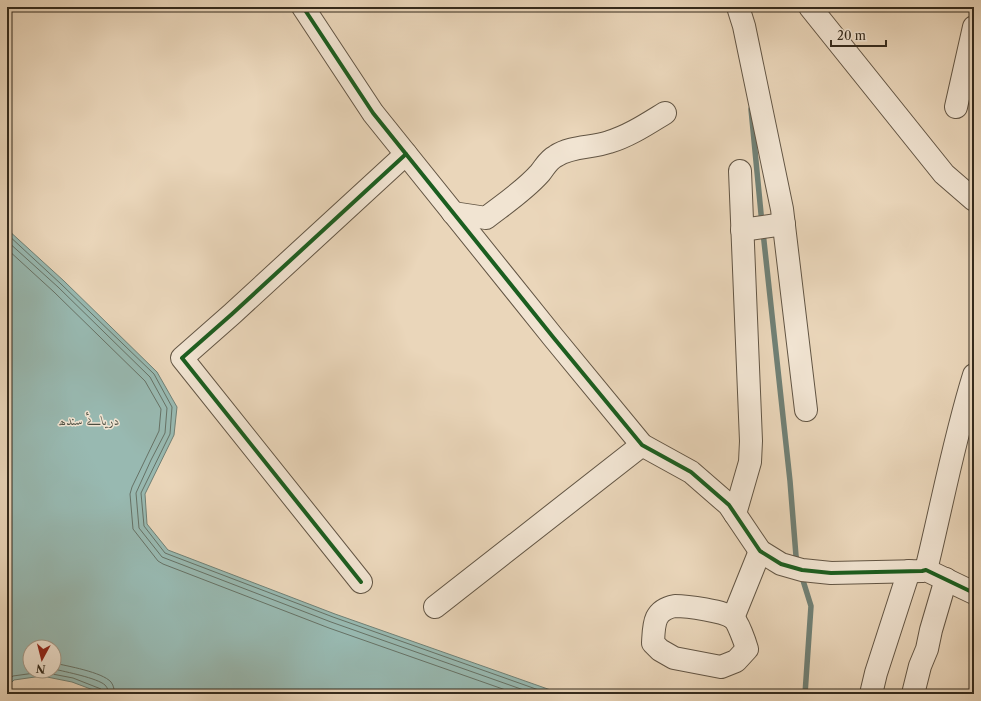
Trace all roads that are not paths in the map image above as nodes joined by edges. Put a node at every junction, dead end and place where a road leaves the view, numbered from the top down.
1 (303, 7) edge
2 (738, 7) edge
3 (810, 7) edge
4 (974, 27) edge
5 (956, 107) dead end
6 (666, 113) dead end
7 (406, 154) junction
8 (740, 171) dead end
9 (974, 200) edge
10 (453, 213) junction
11 (779, 224) junction
12 (747, 229) junction
13 (974, 375) edge
14 (806, 410) dead end
15 (642, 445) junction
16 (735, 514) junction
17 (760, 551) junction
18 (917, 570) junction
19 (946, 579) junction
20 (361, 582) dead end
21 (974, 593) edge
22 (435, 607) dead end
23 (733, 618) dead end
24 (871, 694) edge
25 (913, 694) edge

1 - 7 street
2 - 11 street
3 - 9 street
4 - 5 street
6 - 10 street
7 - 10 street
7 - 20 street
8 - 12 street
10 - 15 street
11 - 12 street
11 - 14 street
12 - 16 street
13 - 18 street
15 - 16 street
15 - 22 street
16 - 17 street
17 - 18 street
17 - 23 street
18 - 19 street
18 - 24 street
19 - 21 street
19 - 25 street

